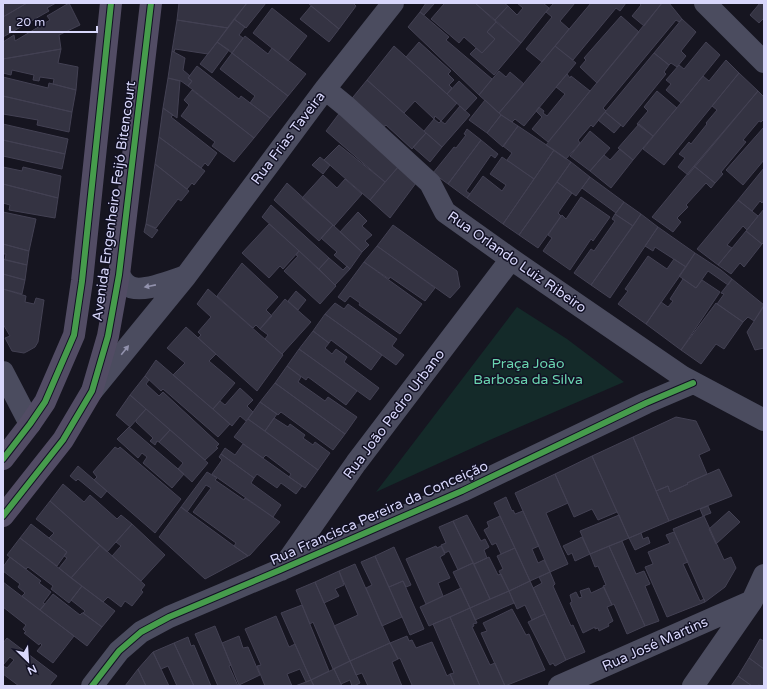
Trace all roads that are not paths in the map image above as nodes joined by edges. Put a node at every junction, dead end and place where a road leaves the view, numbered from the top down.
1 (111, 3) edge
2 (151, 3) edge
3 (393, 3) edge
4 (705, 3) edge
5 (764, 62) edge
6 (325, 89) junction
7 (511, 259) junction
8 (119, 275) junction
9 (186, 276) junction
10 (3, 372) edge
11 (693, 383) junction
12 (92, 391) junction
13 (764, 420) edge
14 (30, 424) junction
15 (3, 459) edge
16 (3, 516) edge
17 (280, 570) junction
18 (764, 574) edge
19 (752, 602) junction
20 (92, 686) edge
21 (559, 686) edge
22 (693, 686) edge

1 - 14 main road, Avenida Engenheiro Feijó Bitencourt
2 - 8 main road, Avenida Engenheiro Feijó Bitencourt
3 - 6 street, Rua Frias Taveira
4 - 5 street
6 - 7 street, Rua Orlando Luiz Ribeiro
6 - 9 street, Rua Frias Taveira
7 - 11 street, Rua Orlando Luiz Ribeiro
7 - 17 street, Rua João Pedro Urbano
9 -> 8 street
8 - 12 main road, Avenida Engenheiro Feijó Bitencourt
12 -> 9 street, Rua Frias Taveira
10 - 14 street
11 - 13 street, Rua Orlando Luiz Ribeiro
11 - 17 street, Rua Francisca Pereira da Conceição
12 - 16 main road, Avenida Engenheiro Feijó Bitencourt
14 - 15 main road, Avenida Engenheiro Feijó Bitencourt
17 - 20 street, Rua Francisca Pereira da Conceição
18 - 19 street
19 - 21 street, Rua José Martins
19 - 22 street

